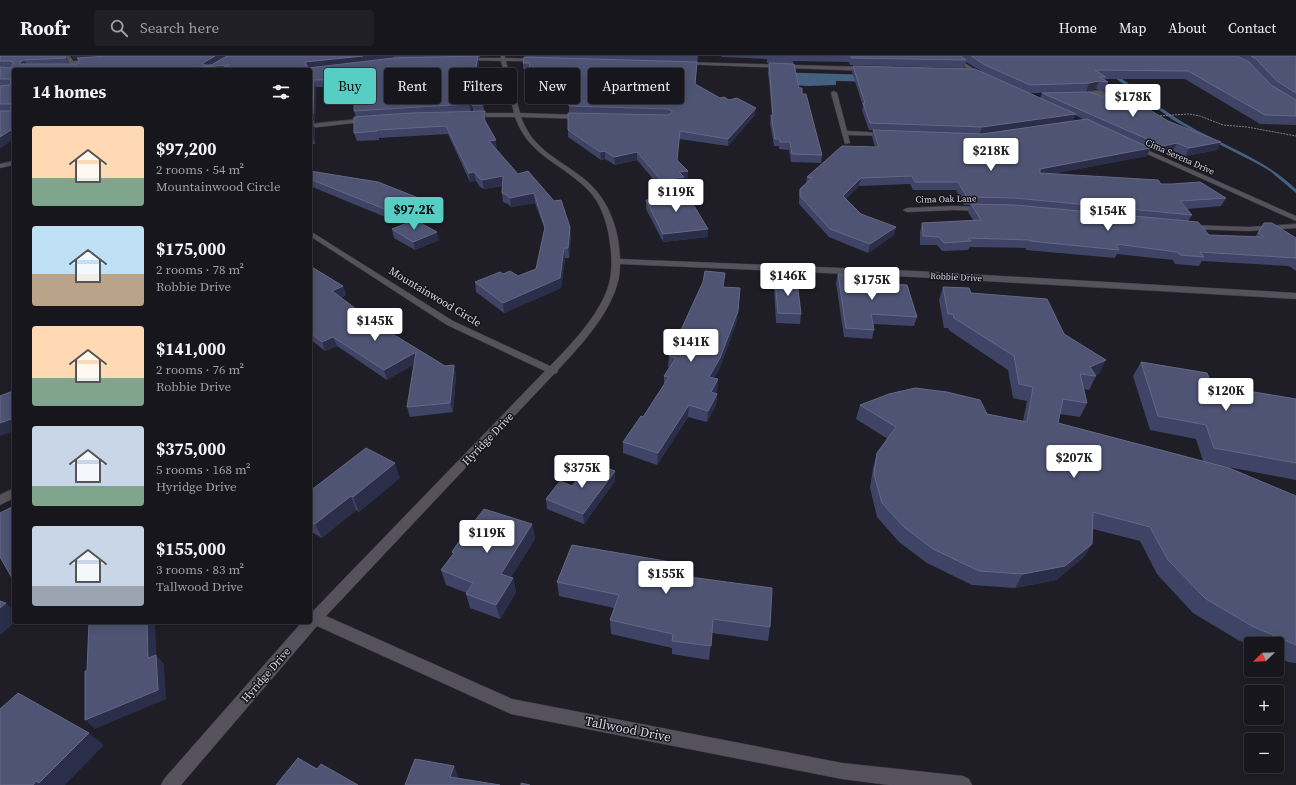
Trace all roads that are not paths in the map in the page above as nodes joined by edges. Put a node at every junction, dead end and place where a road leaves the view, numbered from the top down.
1 (68, 56) edge
2 (951, 56) edge
3 (503, 57) edge
4 (457, 59) edge
5 (542, 60) edge
6 (102, 61) edge
7 (674, 63) edge
8 (66, 68) edge
9 (81, 68) edge
10 (873, 69) edge
11 (963, 72) edge
12 (975, 72) junction
13 (986, 78) edge
14 (834, 93) dead end
15 (1082, 96) edge
16 (1089, 96) edge
17 (517, 114) junction
18 (462, 115) edge
19 (588, 117) edge
20 (377, 119) edge
21 (312, 126) edge
22 (845, 133) junction
23 (890, 135) edge
24 (1126, 142) edge
25 (847, 143) dead end
26 (12, 163) edge
27 (0, 166) edge
28 (990, 209) edge
29 (907, 210) dead end
30 (1296, 219) edge
31 (1183, 226) edge
32 (1296, 226) edge
33 (312, 234) edge
34 (616, 261) junction
35 (1296, 296) edge
36 (553, 371) junction
37 (12, 494) edge
38 (0, 500) edge
39 (312, 617) edge
40 (306, 624) edge
41 (170, 785) edge
42 (962, 785) edge

1 - 6 street
2 - 12 street
3 - 4 street
3 - 5 street
3 - 17 street, Hyridge Drive
7 - 10 street
8 - 9 street
11 - 12 street
12 - 13 street
14 - 22 street
15 - 16 street
17 - 18 street
17 - 19 street
17 - 34 street, Hyridge Drive
20 - 21 street
22 - 23 street
22 - 25 street
24 - 30 street, Cima Serena Drive
26 - 27 street
28 - 29 street, Cima Oak Lane
31 - 32 street
33 - 36 street, Mountainwood Circle
34 - 35 street, Robbie Drive
34 - 36 street, Hyridge Drive
36 - 39 street, Hyridge Drive
37 - 38 street
39 - 42 street, Tallwood Drive
40 - 41 street, Hyridge Drive

